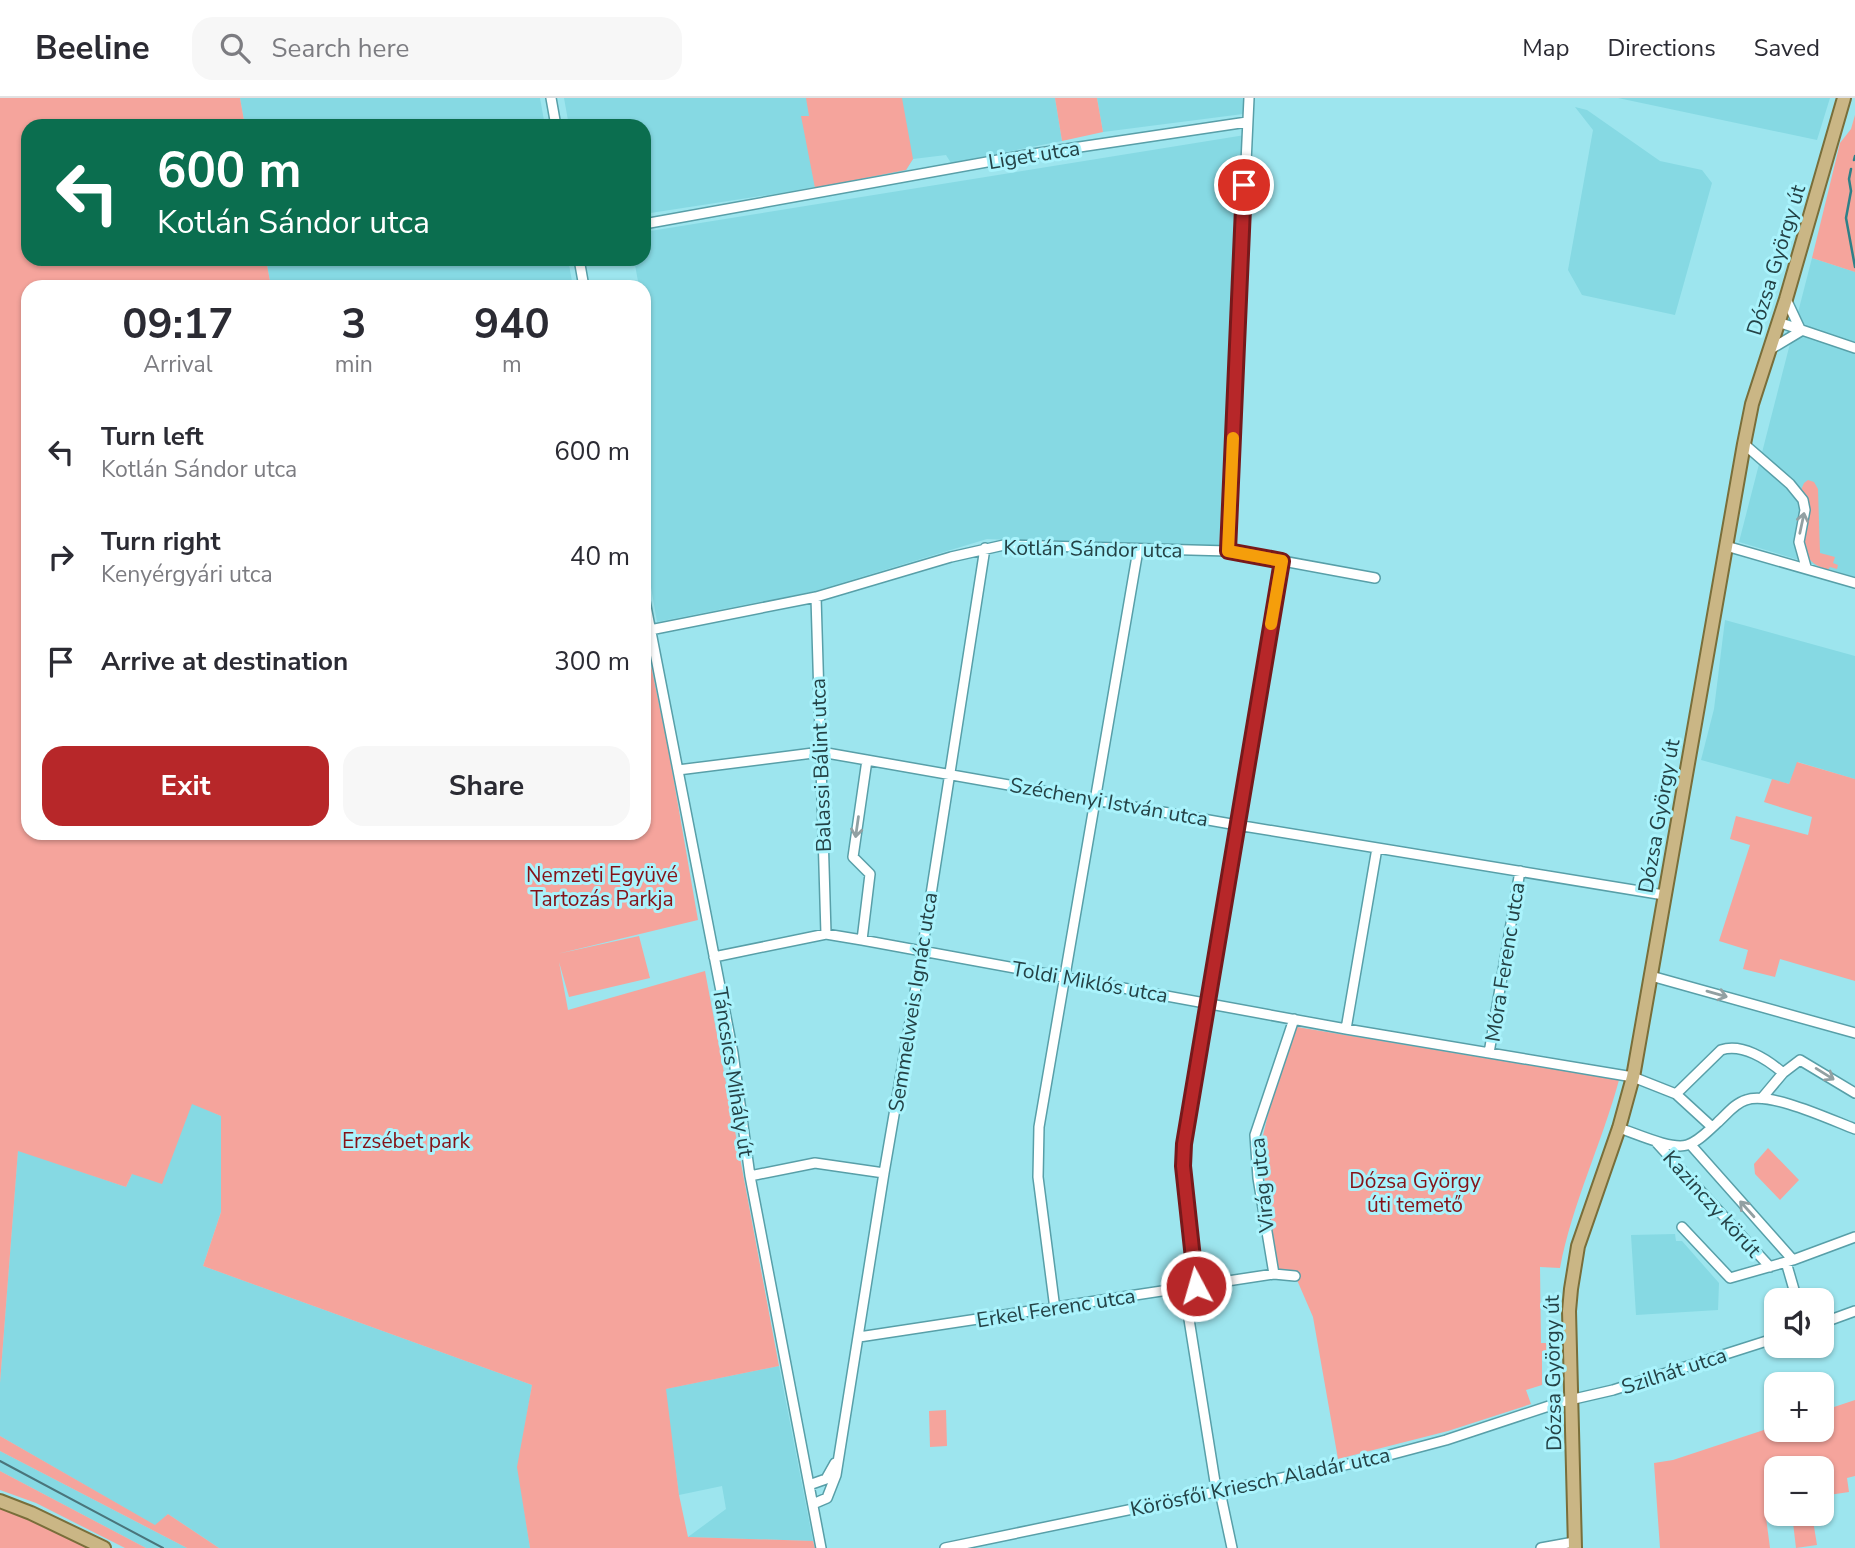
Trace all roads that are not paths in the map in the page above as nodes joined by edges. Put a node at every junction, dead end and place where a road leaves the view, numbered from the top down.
1 (551, 98) edge
2 (1249, 98) edge
3 (1844, 98) edge
4 (555, 119) edge
5 (1247, 122) junction
6 (651, 223) edge
7 (1786, 299) junction
8 (1777, 322) junction
9 (1801, 331) junction
10 (1855, 348) edge
11 (1769, 350) junction
12 (1744, 444) junction
13 (1726, 546) junction
14 (985, 548) junction
15 (1138, 550) junction
16 (1228, 551) junction
17 (1282, 561) junction
18 (1806, 567) junction
19 (1375, 578) dead end
20 (1855, 583) edge
21 (816, 597) junction
22 (651, 630) edge
23 (651, 635) edge
24 (821, 752) junction
25 (867, 760) junction
26 (678, 770) junction
27 (949, 775) junction
28 (1096, 800) junction
29 (1237, 825) junction
30 (1377, 848) junction
31 (1520, 871) junction
32 (1664, 895) junction
33 (826, 934) junction
34 (862, 940) junction
35 (922, 952) junction
36 (714, 957) junction
37 (1651, 976) junction
38 (1065, 979) junction
39 (1207, 1002) junction
40 (1294, 1019) junction
41 (1346, 1029) junction
42 (1855, 1033) edge
43 (1489, 1053) junction
44 (1783, 1073) junction
45 (1633, 1077) junction
46 (1855, 1093) edge
47 (1676, 1094) junction
48 (1762, 1098) junction
49 (1619, 1128) junction
50 (1712, 1128) junction
51 (1855, 1129) edge
52 (1654, 1140) junction
53 (1690, 1144) junction
54 (884, 1173) junction
55 (750, 1176) junction
56 (1682, 1227) dead end
57 (1855, 1237) edge
58 (1789, 1261) junction
59 (1770, 1267) junction
60 (1274, 1274) junction
61 (1295, 1276) dead end
62 (1196, 1286) junction
63 (1184, 1288) junction
64 (1795, 1288) edge
65 (1055, 1309) junction
66 (1855, 1311) edge
67 (1834, 1319) edge
68 (859, 1337) junction
69 (1764, 1342) edge
70 (1572, 1400) junction
71 (839, 1455) junction
72 (810, 1485) junction
73 (1218, 1491) junction
74 (0, 1501) edge
75 (813, 1504) junction
76 (1574, 1545) edge
77 (104, 1548) edge
78 (821, 1548) edge
79 (945, 1548) edge
80 (1232, 1548) edge
81 (1541, 1548) edge

1 - 4 street
2 - 5 street
3 - 7 main road, Dózsa György út
5 - 6 street, Liget utca
5 - 16 street
7 - 8 main road, Dózsa György út
7 - 9 street
8 - 9 street
8 - 11 main road, Dózsa György út
9 - 10 street
9 - 11 street
11 - 12 main road, Dózsa György út
12 - 13 main road, Dózsa György út
18 -> 12 street
13 - 18 street
13 - 32 main road, Dózsa György út
14 - 15 street, Kotlán Sándor utca
14 - 21 street, Kotlán Sándor utca
14 - 27 street, Semmelweis Ignác utca
15 - 16 street, Kotlán Sándor utca
15 - 28 street
16 - 17 street, Kotlán Sándor utca
17 - 19 street, Kotlán Sándor utca
17 - 29 street
18 - 20 street
21 - 22 street, Kotlán Sándor utca
21 - 24 street, Balassi Bálint utca
23 - 26 street, Táncsics Mihály út
24 - 25 street, Széchenyi István utca
24 - 26 street, Széchenyi István utca
24 - 33 street, Balassi Bálint utca
25 - 27 street, Széchenyi István utca
25 -> 34 street
26 - 36 street, Táncsics Mihály út
27 - 28 street, Széchenyi István utca
27 - 35 street, Semmelweis Ignác utca
28 - 29 street, Széchenyi István utca
28 - 38 street
29 - 30 street, Széchenyi István utca
29 - 39 street
30 - 31 street, Széchenyi István utca
30 - 41 street
31 - 32 street, Széchenyi István utca
31 - 43 street, Móra Ferenc utca
32 - 37 main road, Dózsa György út
33 - 34 street, Toldi Miklós utca
33 - 36 street, Toldi Miklós utca
34 - 35 street, Toldi Miklós utca
35 - 38 street, Toldi Miklós utca
35 - 54 street, Semmelweis Ignác utca
36 - 55 street, Táncsics Mihály út
37 -> 42 street
37 - 45 main road, Dózsa György út
38 - 39 street, Toldi Miklós utca
38 - 65 street
39 - 40 street, Toldi Miklós utca
39 - 62 street
40 - 41 street, Toldi Miklós utca
40 - 60 street, Virág utca
41 - 43 street, Toldi Miklós utca
43 - 45 street, Toldi Miklós utca
44 -> 46 street
44 - 47 street
44 - 48 street, Kazinczy körút
45 - 47 street
45 - 49 main road, Dózsa György út
47 - 50 street
48 - 50 street, Kazinczy körút
48 - 51 street
49 - 52 street, Kazinczy körút
49 - 70 main road, Dózsa György út
50 - 53 street, Kazinczy körút
52 - 53 street, Kazinczy körút
52 - 59 street, Kazinczy körút
58 -> 53 street, Kazinczy körút
54 - 55 street
54 - 68 street, Semmelweis Ignác utca
55 - 72 street, Táncsics Mihály út
56 - 59 street, Kazinczy körút
57 - 58 street, Kazinczy körút
58 - 59 street, Kazinczy körút
58 - 64 street, Kazinczy körút
60 - 61 street, Erkel Ferenc utca
60 - 62 street, Erkel Ferenc utca
62 - 63 street, Erkel Ferenc utca
63 - 65 street, Erkel Ferenc utca
63 - 73 street
65 - 68 street, Erkel Ferenc utca
66 - 67 street
68 - 71 street, Semmelweis Ignác utca
69 - 70 street, Szilhát utca
70 - 73 street, Körösfői Kriesch Aladár utca
70 - 76 main road, Dózsa György út
71 - 72 street, Semmelweis Ignác utca
71 - 75 street, Semmelweis Ignác utca
72 - 75 street, Táncsics Mihály út
73 - 79 street, Körösfői Kriesch Aladár utca
73 - 80 street
74 - 77 main road
75 - 78 street, Táncsics Mihály út
76 - 81 street

